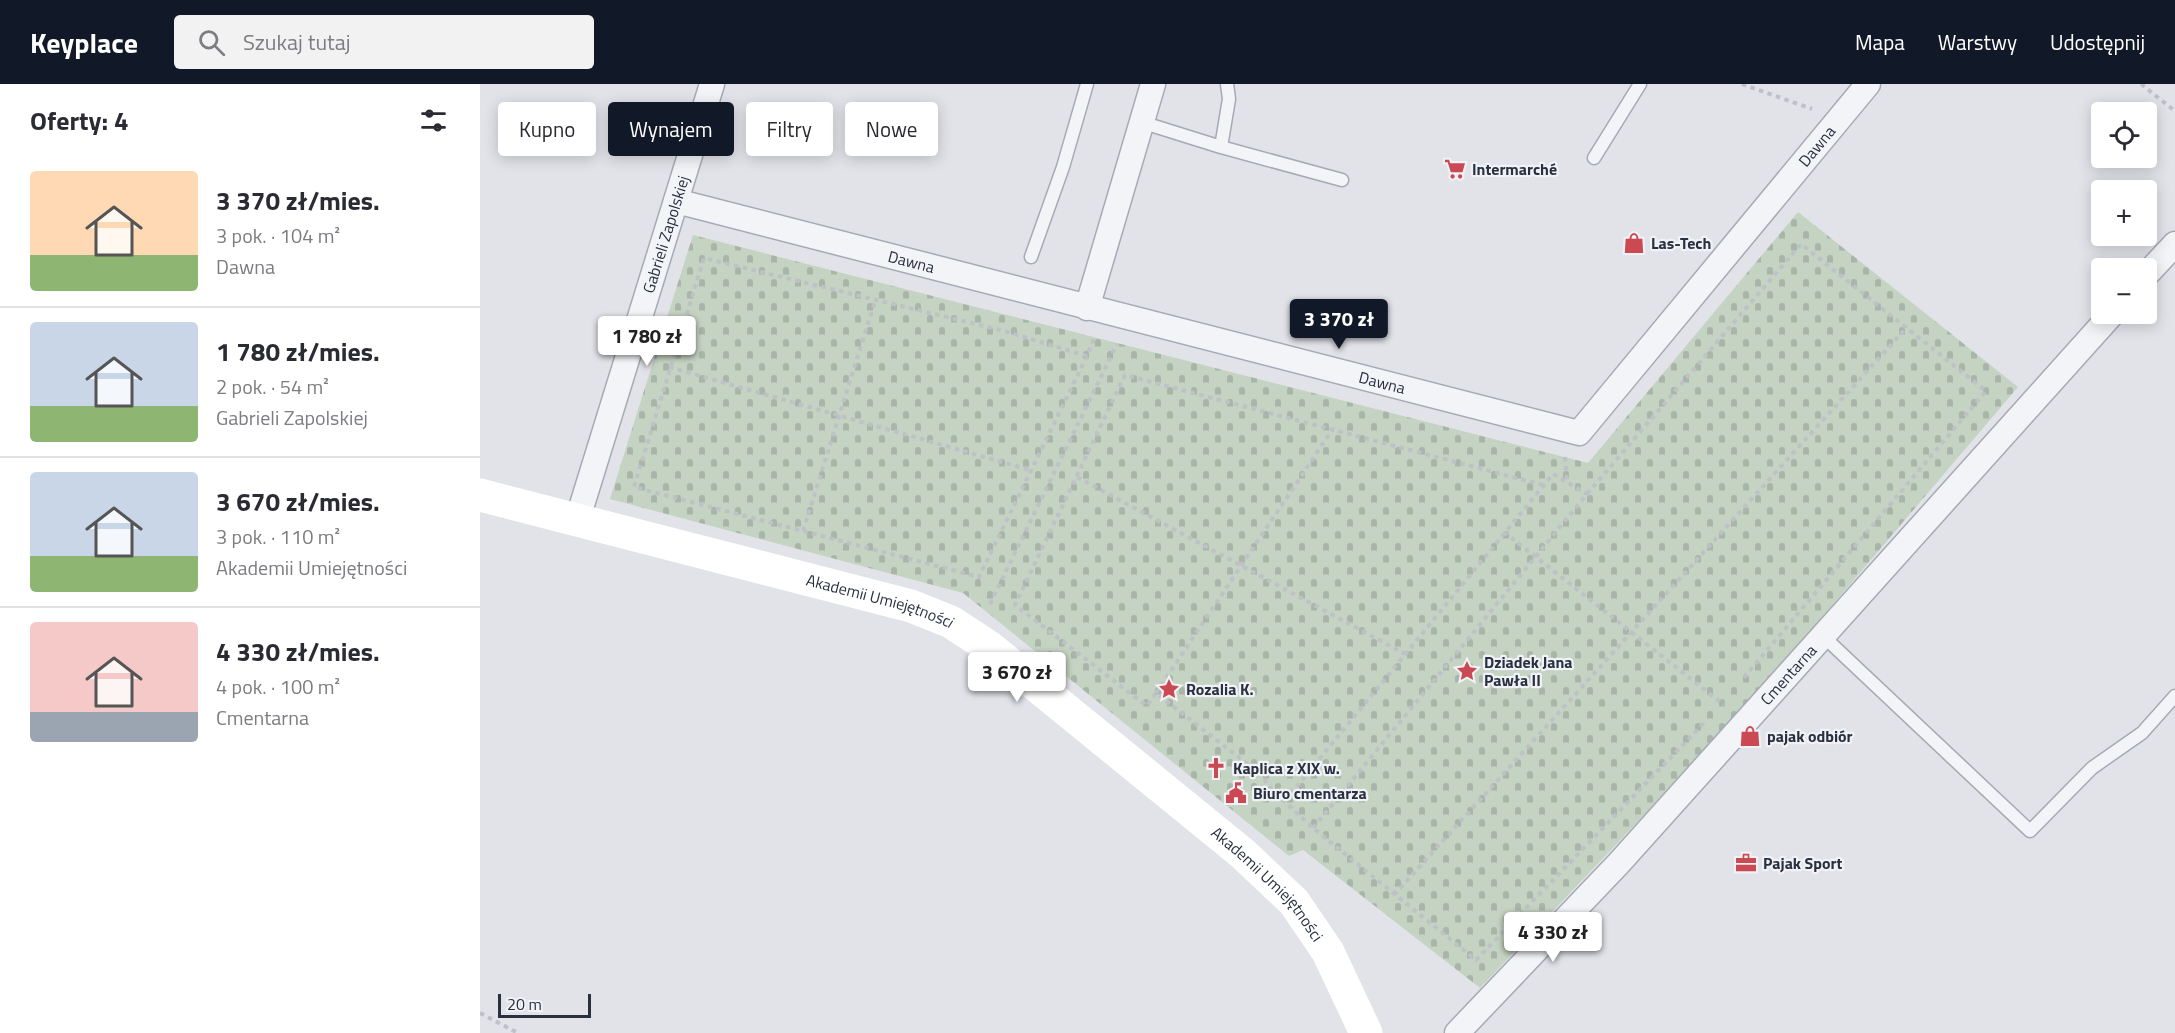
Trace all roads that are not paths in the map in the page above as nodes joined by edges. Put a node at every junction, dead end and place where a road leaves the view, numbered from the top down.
1 (712, 84) edge
2 (1087, 84) edge
3 (1153, 84) edge
4 (1227, 84) edge
5 (1640, 84) edge
6 (1868, 84) edge
7 (1141, 122) junction
8 (1221, 147) junction
9 (1594, 158) dead end
10 (1342, 180) dead end
11 (676, 201) junction
12 (2175, 244) edge
13 (1031, 257) dead end
14 (2157, 264) edge
15 (1087, 308) junction
16 (2103, 324) edge
17 (480, 495) edge
18 (577, 521) junction
19 (1823, 636) junction
20 (2175, 696) edge
21 (1366, 1033) edge
22 (1457, 1033) edge

1 - 11 street, Gabrieli Zapolskiej
2 - 13 lane
3 - 7 street
4 - 8 lane
5 - 9 lane
6 - 15 street, Dawna
7 - 8 lane
7 - 15 street
8 - 10 lane
11 - 15 street, Dawna
11 - 18 street, Gabrieli Zapolskiej
12 - 14 street
16 - 19 street, Cmentarna
17 - 18 street, Akademii Umiejętności
18 - 21 street, Akademii Umiejętności
19 - 20 lane
19 - 22 street, Cmentarna

